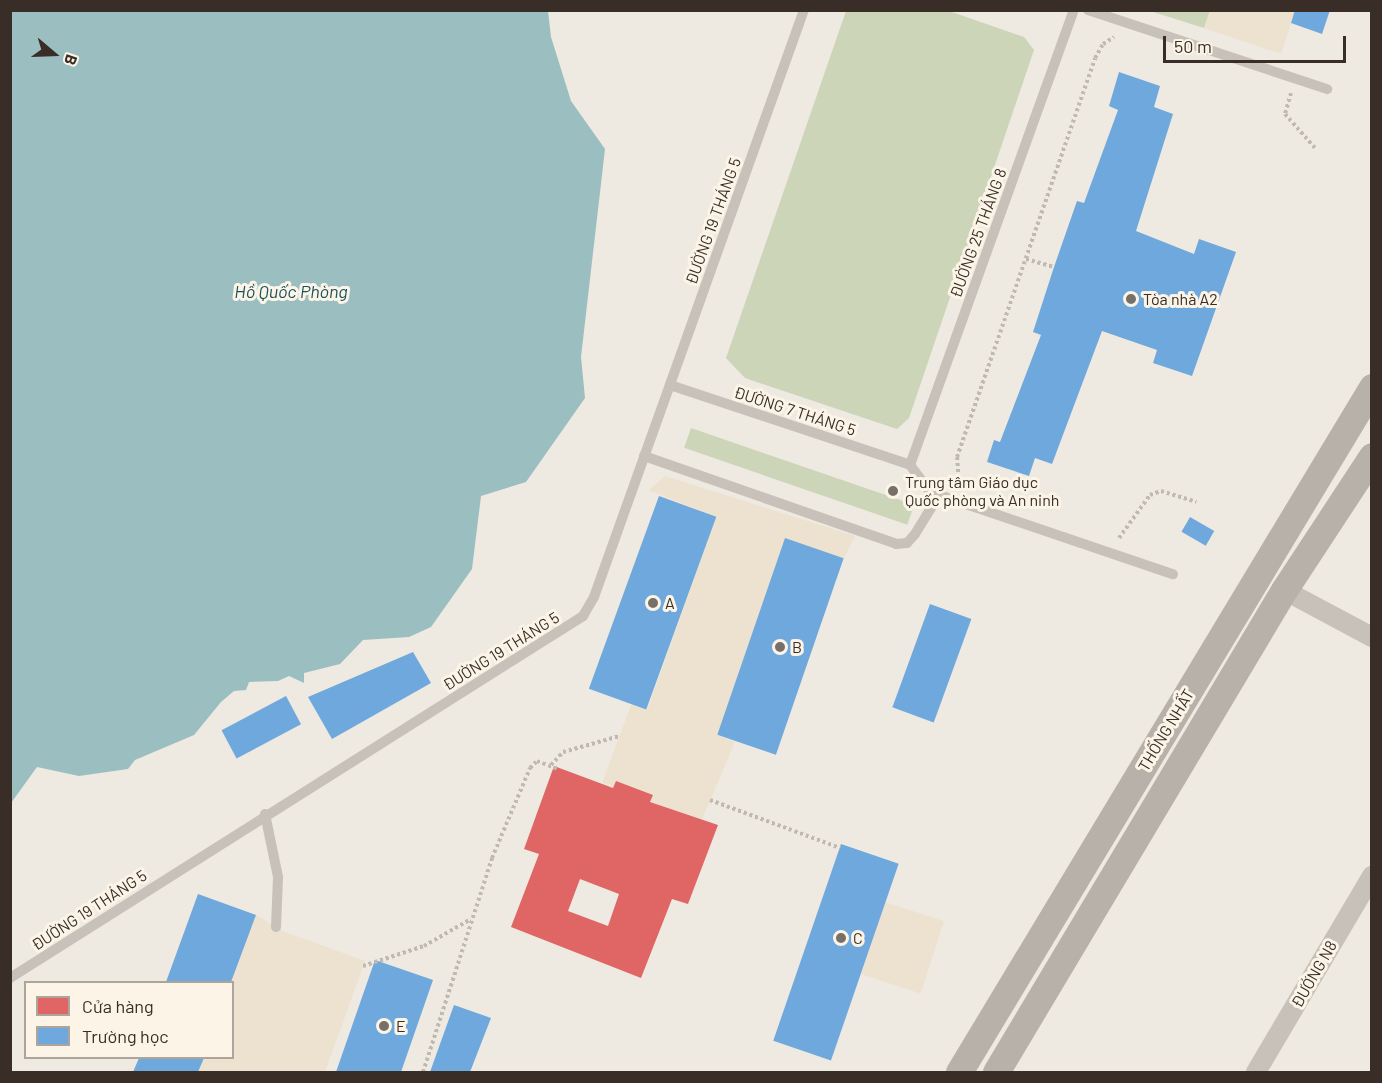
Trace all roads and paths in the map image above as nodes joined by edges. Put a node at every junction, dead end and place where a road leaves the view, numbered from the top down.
1 (804, 10) edge
2 (1074, 10) edge
3 (1088, 10) edge
4 (1120, 35) dead end
5 (1281, 86) dead end
6 (1327, 89) dead end
7 (1316, 149) dead end
8 (1026, 259) junction
9 (1054, 267) dead end
10 (670, 385) junction
11 (1371, 387) edge
12 (644, 456) junction
13 (1370, 462) edge
14 (910, 465) junction
15 (961, 488) dead end
16 (939, 495) junction
17 (1196, 502) dead end
18 (1113, 547) dead end
19 (1261, 572) junction
20 (1173, 574) dead end
21 (1284, 590) junction
22 (1371, 637) edge
23 (620, 736) dead end
24 (551, 765) junction
25 (558, 769) dead end
26 (710, 800) dead end
27 (265, 814) junction
28 (840, 848) dead end
29 (1371, 876) edge
30 (472, 919) junction
31 (276, 927) dead end
32 (363, 966) dead end
33 (10, 978) edge
34 (423, 1072) edge
35 (959, 1072) edge
36 (996, 1072) edge
37 (1256, 1072) edge

1 - 10 lane, ĐƯỜNG 19 THÁNG 5
2 - 14 lane, ĐƯỜNG 25 THÁNG 8
3 - 6 lane
4 - 8 path
5 - 7 path
8 - 9 path
8 - 15 path
10 - 12 lane, ĐƯỜNG 19 THÁNG 5
10 - 14 lane, ĐƯỜNG 7 THÁNG 5
11 - 19 main road, THỐNG NHẤT
12 - 16 lane
12 - 27 lane, ĐƯỜNG 19 THÁNG 5
13 - 21 main road, THỐNG NHẤT
14 - 16 lane
16 - 20 lane
17 - 18 path
19 - 21 main road
19 - 35 main road, THỐNG NHẤT
21 - 22 street
21 - 36 main road, THỐNG NHẤT
23 - 24 path
24 - 25 path
24 - 30 path
26 - 28 path
27 - 31 lane
27 - 33 lane, ĐƯỜNG 19 THÁNG 5
29 - 37 street, ĐƯỚNG N8
30 - 32 path
30 - 34 path

